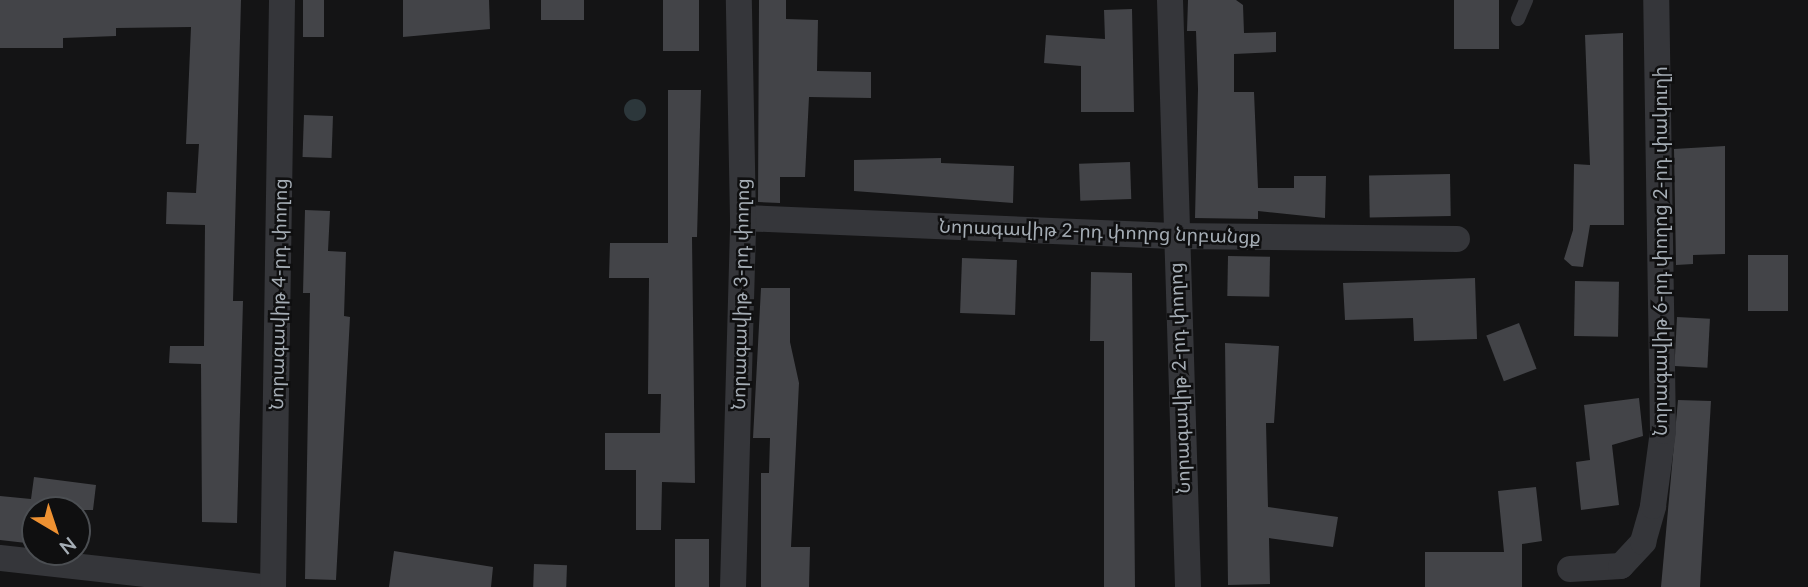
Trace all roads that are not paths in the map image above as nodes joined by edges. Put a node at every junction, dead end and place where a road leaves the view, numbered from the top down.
1 (282, 0) edge
2 (739, 0) edge
3 (1170, 0) edge
4 (1526, 0) edge
5 (1656, 0) edge
6 (1517, 19) dead end
7 (743, 218) junction
8 (1174, 236) junction
9 (1457, 239) dead end
10 (0, 558) edge
11 (1570, 569) dead end
12 (261, 587) edge
13 (273, 587) edge
14 (733, 587) edge
15 (1188, 587) edge

1 - 13 street, Նորագավիթ 4-րդ փողոց
2 - 7 street, Նորագավիթ 3-րդ փողոց
3 - 8 street, Նորագավիթ 2-րդ փողոց
4 - 6 lane
5 - 11 street, Նորագավիթ 6-րդ փողոց 2-րդ փակուղի
7 - 8 street, Նորագավիթ 2-րդ փողոց նրբանցք
7 - 14 street, Նորագավիթ 3-րդ փողոց
8 - 9 street, Նորագավիթ 2-րդ փողոց նրբանցք
8 - 15 street, Նորագավիթ 2-րդ փողոց
10 - 12 street

